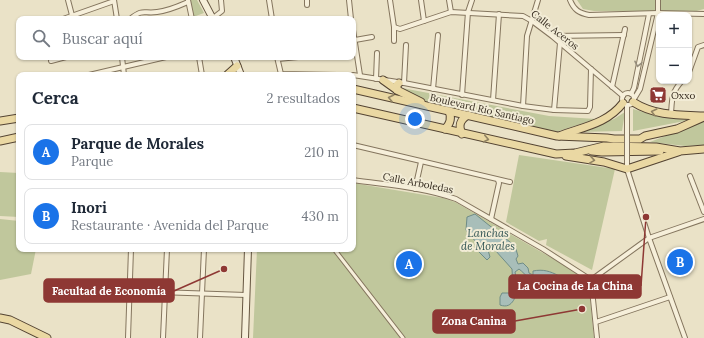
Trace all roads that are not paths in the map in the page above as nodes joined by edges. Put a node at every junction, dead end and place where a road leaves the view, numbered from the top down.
1 (68, 0) edge
2 (114, 0) edge
3 (203, 0) edge
4 (221, 0) edge
5 (269, 0) edge
6 (307, 0) edge
7 (348, 0) edge
8 (390, 0) edge
9 (420, 0) edge
10 (449, 0) edge
11 (472, 0) edge
12 (538, 0) edge
13 (570, 0) edge
14 (658, 0) edge
15 (188, 1) edge
16 (307, 5) dead end
17 (451, 12) junction
18 (468, 12) junction
19 (658, 12) edge
20 (656, 13) edge
21 (499, 14) junction
22 (649, 14) junction
23 (692, 14) edge
24 (704, 14) edge
25 (72, 16) edge
26 (77, 16) edge
27 (117, 16) edge
28 (134, 16) edge
29 (191, 16) edge
30 (211, 16) edge
31 (216, 16) edge
32 (272, 16) edge
33 (351, 16) edge
34 (424, 20) junction
35 (532, 20) junction
36 (656, 21) edge
37 (394, 27) junction
38 (625, 29) dead end
39 (438, 35) dead end
40 (624, 35) junction
41 (552, 36) junction
42 (372, 37) dead end
43 (356, 40) edge
44 (394, 41) dead end
45 (560, 43) junction
46 (406, 45) dead end
47 (704, 45) edge
48 (356, 47) edge
49 (642, 48) junction
50 (649, 49) junction
51 (377, 53) dead end
52 (55, 60) edge
53 (122, 60) edge
54 (153, 60) edge
55 (200, 60) edge
56 (235, 60) edge
57 (277, 60) edge
58 (51, 61) dead end
59 (692, 64) edge
60 (237, 66) junction
61 (123, 67) junction
62 (591, 69) junction
63 (102, 72) edge
64 (124, 72) edge
65 (202, 72) edge
66 (230, 72) edge
67 (240, 72) edge
68 (280, 72) edge
69 (356, 75) edge
70 (360, 75) junction
71 (380, 80) junction
72 (402, 83) junction
73 (679, 84) edge
74 (612, 87) junction
75 (433, 89) junction
76 (356, 90) edge
77 (397, 90) junction
78 (630, 94) junction
79 (462, 95) junction
80 (493, 100) junction
81 (628, 101) junction
82 (523, 106) junction
83 (434, 108) junction
84 (356, 109) edge
85 (554, 110) junction
86 (449, 111) junction
87 (468, 115) junction
88 (671, 115) junction
89 (704, 116) edge
90 (16, 118) edge
91 (0, 121) edge
92 (445, 130) junction
93 (462, 134) junction
94 (557, 136) junction
95 (16, 138) edge
96 (0, 141) edge
97 (356, 146) edge
98 (704, 149) edge
99 (680, 151) junction
100 (556, 154) junction
101 (421, 162) junction
102 (627, 165) junction
103 (690, 176) dead end
104 (356, 180) edge
105 (498, 180) junction
106 (510, 182) dead end
107 (415, 189) junction
108 (704, 212) edge
109 (490, 219) junction
110 (704, 219) edge
111 (649, 238) junction
112 (130, 252) edge
113 (167, 252) edge
114 (204, 252) edge
115 (248, 252) edge
116 (336, 252) edge
117 (591, 280) junction
118 (129, 291) junction
119 (165, 292) junction
120 (202, 294) junction
121 (246, 295) junction
122 (670, 297) junction
123 (0, 318) edge
124 (596, 322) junction
125 (47, 338) edge
126 (128, 338) edge
127 (163, 338) edge
128 (200, 338) edge
129 (245, 338) edge
130 (403, 338) edge
131 (598, 338) edge
132 (685, 338) edge

1 - 25 street
2 - 26 street
2 - 27 street
3 - 30 main road
4 - 31 street
5 - 32 street
6 - 16 street
7 - 33 street
8 - 37 street
9 - 34 street
10 - 17 street
11 - 18 street
12 - 35 street
13 - 22 street
14 - 19 street
15 - 28 street
15 - 29 street
17 - 18 street, Calle Aceros
17 - 34 street, Calle Aceros
18 - 21 street, Calle Aceros
18 - 79 street
20 - 22 street
21 - 35 street, Calle Aceros
21 - 80 street
22 - 49 street
23 - 24 street
34 - 37 street, Calle Aceros
35 - 41 street, Calle Aceros
35 - 82 street
36 - 50 street
37 - 44 street
38 - 40 street
39 - 75 street
40 - 41 street
40 - 74 street
41 - 45 street, Calle Aceros
42 - 43 street
45 - 62 street, Calle Aceros
45 - 85 street
46 - 72 street
47 - 59 street
48 - 70 street
49 - 50 street
49 -> 78 street
50 - 81 street
51 - 71 street
52 - 58 street
53 - 61 street
54 - 61 street
55 - 65 street
56 - 60 main road
57 - 68 street
60 - 66 main road
60 - 67 main road
61 - 63 street
61 - 64 street
62 - 74 street, Calle Aceros
62 - 85 street
69 - 70 street
70 - 71 street
71 - 72 street
71 - 77 main road
72 - 75 street
72 - 77 main road
73 - 88 street
74 - 81 street, Calle Aceros
75 - 79 street
83 -> 76 main road, Boulevard Río Santiago
77 - 83 main road
78 - 81 street
78 - 81 street
79 - 80 street
80 - 82 street
88 -> 81 main road
81 - 94 main road
81 - 102 street, bridge
82 - 85 street
83 - 86 main road, Boulevard Río Santiago
84 - 92 main road
86 - 87 main road, Boulevard Río Santiago
86 - 92 main road
87 - 93 main road
87 - 94 main road, Boulevard Río Santiago
88 - 89 main road
89 - 94 main road, Boulevard Río Santiago
90 - 91 main road
92 - 93 main road
93 -> 100 main road
95 - 96 main road
97 - 101 street
98 - 99 main road
99 - 100 main road
99 - 102 main road
100 -> 102 main road
101 - 105 street
101 - 107 street
102 - 111 street
103 - 108 street
104 - 107 street, Calle Arboledas
105 - 106 street
105 - 109 street
107 - 109 street, Calle Arboledas
109 - 117 street, Calle Arboledas
110 - 111 street
111 - 117 street
111 - 122 street
112 - 118 street
113 - 119 street
114 - 120 street
115 - 121 main road
116 - 130 street
117 - 124 street
118 - 119 street
118 - 126 street
119 - 120 street
119 - 127 street
120 - 121 street
120 - 128 street
121 - 129 main road
122 - 124 street
122 - 132 street
123 - 125 main road
124 - 131 street

